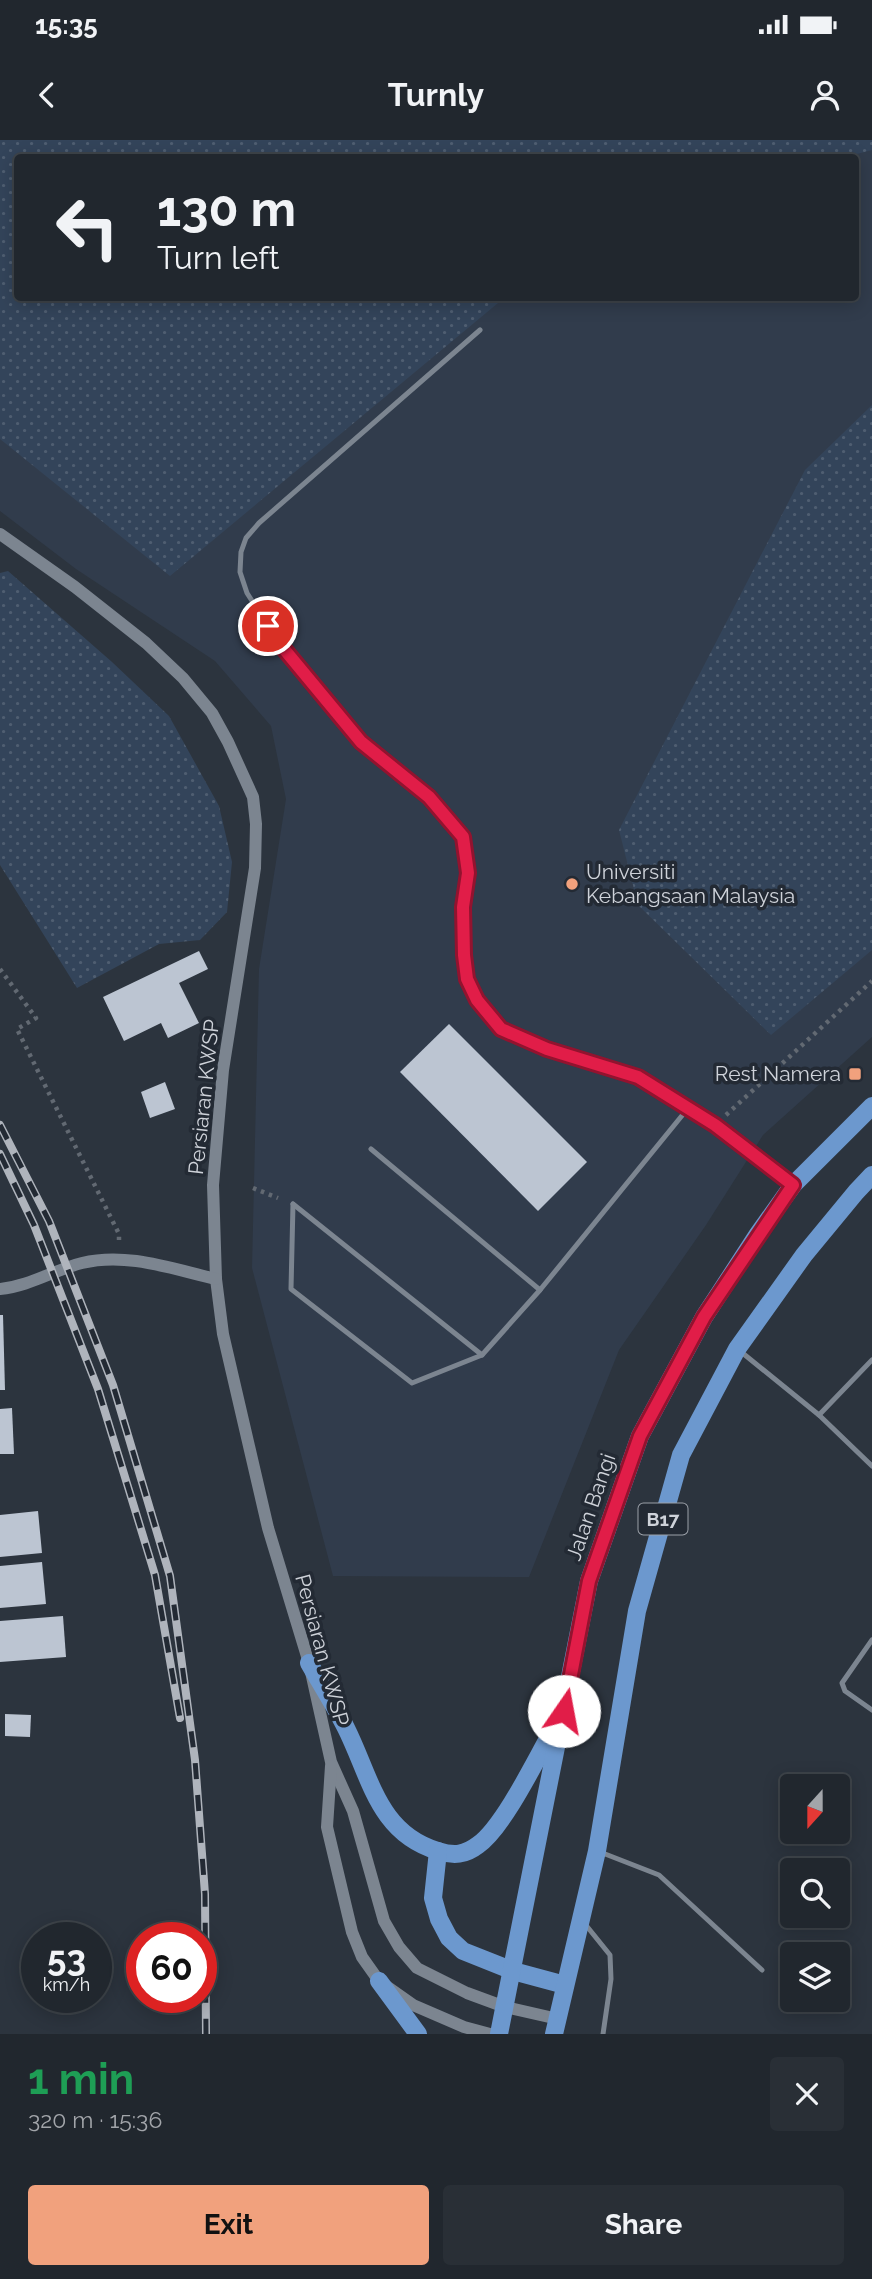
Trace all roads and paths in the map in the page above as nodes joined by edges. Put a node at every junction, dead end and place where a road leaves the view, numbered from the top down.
1 (480, 330) dead end
2 (0, 534) edge
3 (0, 969) edge
4 (872, 981) edge
5 (872, 1106) edge
6 (689, 1107) junction
7 (715, 1125) junction
8 (371, 1149) dead end
9 (872, 1175) edge
10 (793, 1185) junction
11 (253, 1188) dead end
12 (293, 1204) junction
13 (117, 1259) junction
14 (216, 1279) junction
15 (0, 1289) edge
16 (540, 1290) junction
17 (737, 1349) junction
18 (482, 1355) junction
19 (872, 1360) edge
20 (819, 1415) junction
21 (872, 1466) edge
22 (872, 1640) edge
23 (309, 1663) junction
24 (872, 1710) edge
25 (564, 1711) junction
26 (331, 1762) junction
27 (438, 1851) junction
28 (597, 1851) junction
29 (580, 1917) junction
30 (762, 1970) dead end
31 (513, 1971) junction
32 (379, 1981) junction
33 (565, 1985) junction
34 (505, 2007) junction
35 (556, 2027) edge
36 (418, 2034) edge
37 (490, 2034) edge
38 (499, 2034) edge
39 (603, 2034) edge

1 - 6 lane
2 - 14 street, Persiaran KWSP
3 - 13 path
4 - 7 path
5 - 10 main road, Jalan Bangi / B17
6 - 7 lane
6 - 16 lane
7 - 10 lane
8 - 16 lane
9 - 17 main road, B17
10 - 25 main road, Jalan Bangi / B17
11 - 12 path
12 - 18 lane
12 - 18 lane
13 - 14 street
13 - 15 street
14 - 23 street, Persiaran KWSP
16 - 18 lane
17 - 20 lane
17 - 28 main road, B17
19 - 20 lane
20 - 21 lane
22 - 24 lane
23 - 26 street, Persiaran KWSP
23 - 27 main road
25 - 27 main road
25 - 31 main road, Jalan Bangi / B17
26 - 32 street, Persiaran KWSP
26 - 34 street, Persiaran KWSP
27 - 31 main road
28 - 29 main road, B17
28 - 30 lane
29 - 33 main road, B17
29 - 39 lane
31 - 33 main road
31 - 34 main road, Jalan Bangi / B17
32 - 36 main road
32 - 37 street, Persiaran KWSP
33 - 35 main road, B17
34 - 35 street, Persiaran KWSP
34 - 38 main road, Jalan Bangi / B17

